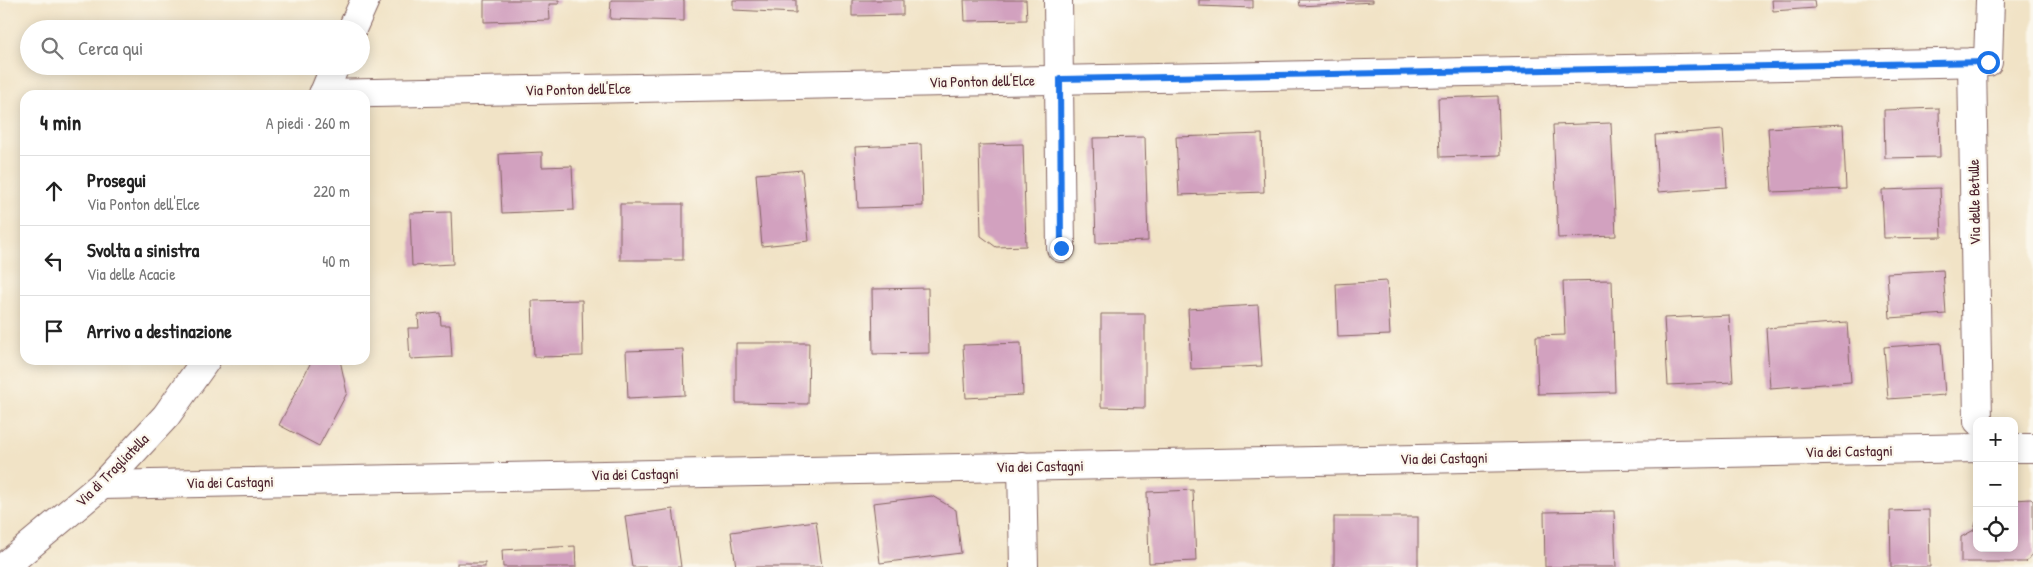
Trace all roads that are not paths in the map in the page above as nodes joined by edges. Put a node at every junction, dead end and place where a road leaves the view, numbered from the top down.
1 (365, 0) edge
2 (1058, 0) edge
3 (1990, 0) edge
4 (356, 20) edge
5 (1972, 62) junction
6 (331, 75) edge
7 (1060, 79) junction
8 (325, 90) edge
9 (370, 94) edge
10 (1061, 248) dead end
11 (202, 365) edge
12 (1978, 417) edge
13 (1973, 448) edge
14 (2018, 448) edge
15 (2033, 448) edge
16 (1022, 466) junction
17 (102, 484) junction
18 (4, 567) edge
19 (1024, 567) edge

1 - 4 street
2 - 7 street
3 - 5 street
5 - 7 street, Via Ponton dell'Elce
5 - 12 street, Via delle Betulle
6 - 8 street
7 - 9 street, Via Ponton dell'Elce
7 - 10 street
11 - 17 street, Via di Tragliatella
13 - 16 street, Via dei Castagni
14 - 15 street
16 - 17 street, Via dei Castagni
16 - 19 street
17 - 18 street, Via di Tragliatella

